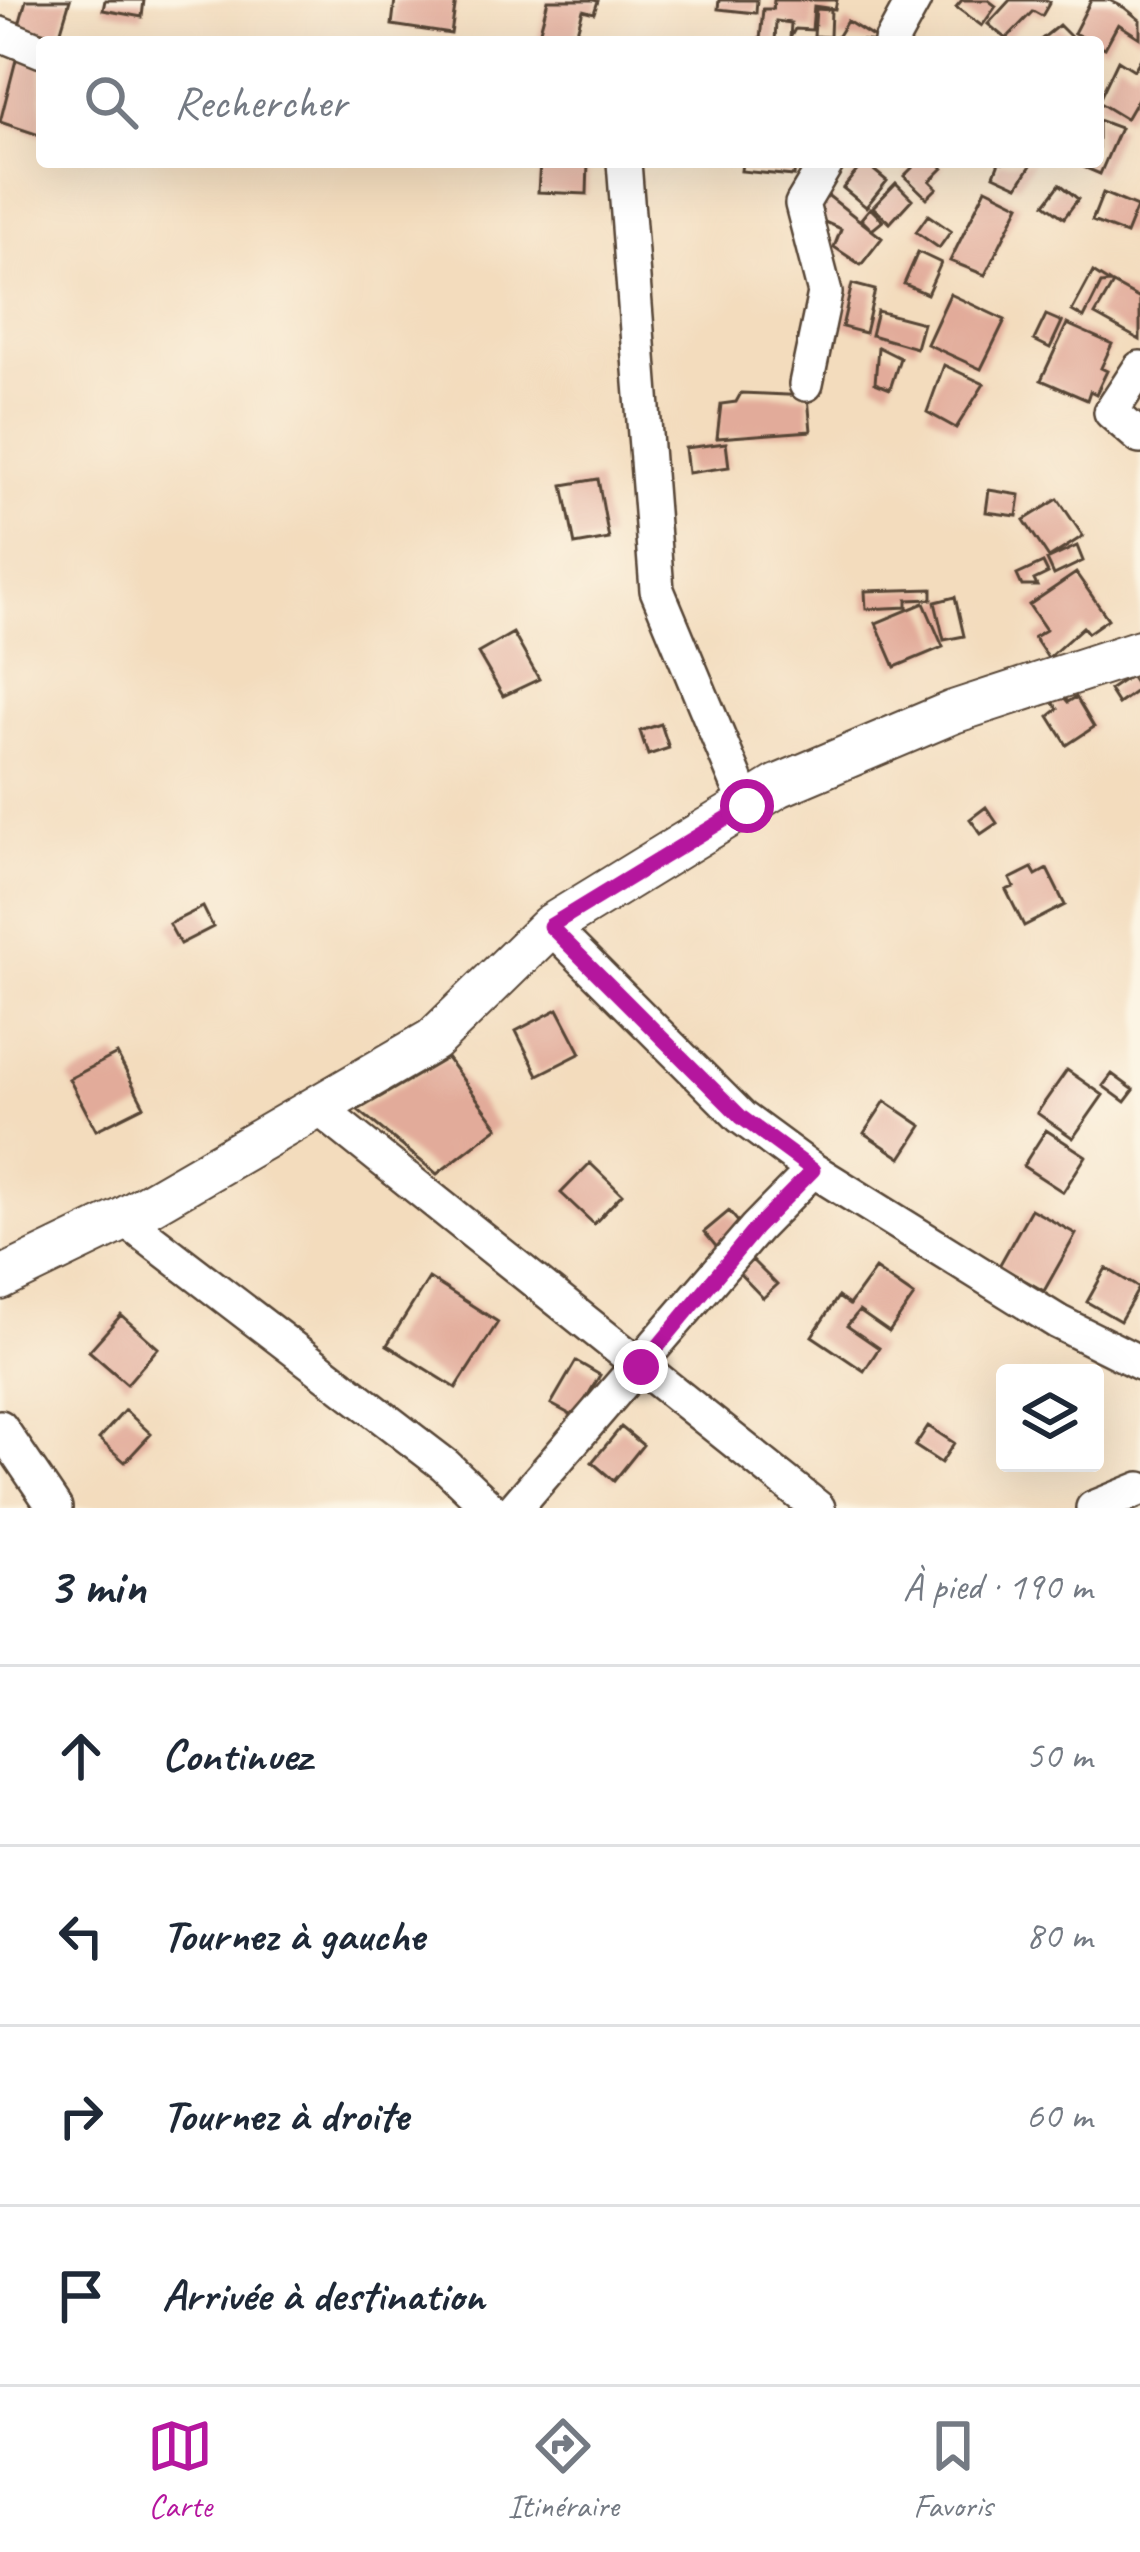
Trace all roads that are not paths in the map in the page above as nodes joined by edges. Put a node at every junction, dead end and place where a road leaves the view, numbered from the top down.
1 (914, 0) edge
2 (0, 34) edge
3 (894, 36) edge
4 (36, 49) edge
5 (623, 168) edge
6 (823, 168) edge
7 (1140, 368) edge
8 (806, 384) dead end
9 (1140, 437) edge
10 (1140, 651) edge
11 (747, 806) junction
12 (550, 926) junction
13 (317, 1107) junction
14 (813, 1170) junction
15 (124, 1219) junction
16 (0, 1279) edge
17 (1140, 1363) edge
18 (641, 1367) junction
19 (0, 1427) edge
20 (1140, 1489) edge
21 (55, 1508) edge
22 (490, 1508) edge
23 (515, 1508) edge
24 (818, 1508) edge
25 (1093, 1508) edge

1 - 3 street
2 - 4 street
5 - 11 street
6 - 8 street
7 - 9 street
10 - 11 street
11 - 12 street
12 - 13 street
12 - 14 street
13 - 15 street
13 - 18 street
14 - 17 street
14 - 18 street
15 - 16 street
15 - 22 street
18 - 23 street
18 - 24 street
19 - 21 street
20 - 25 street

